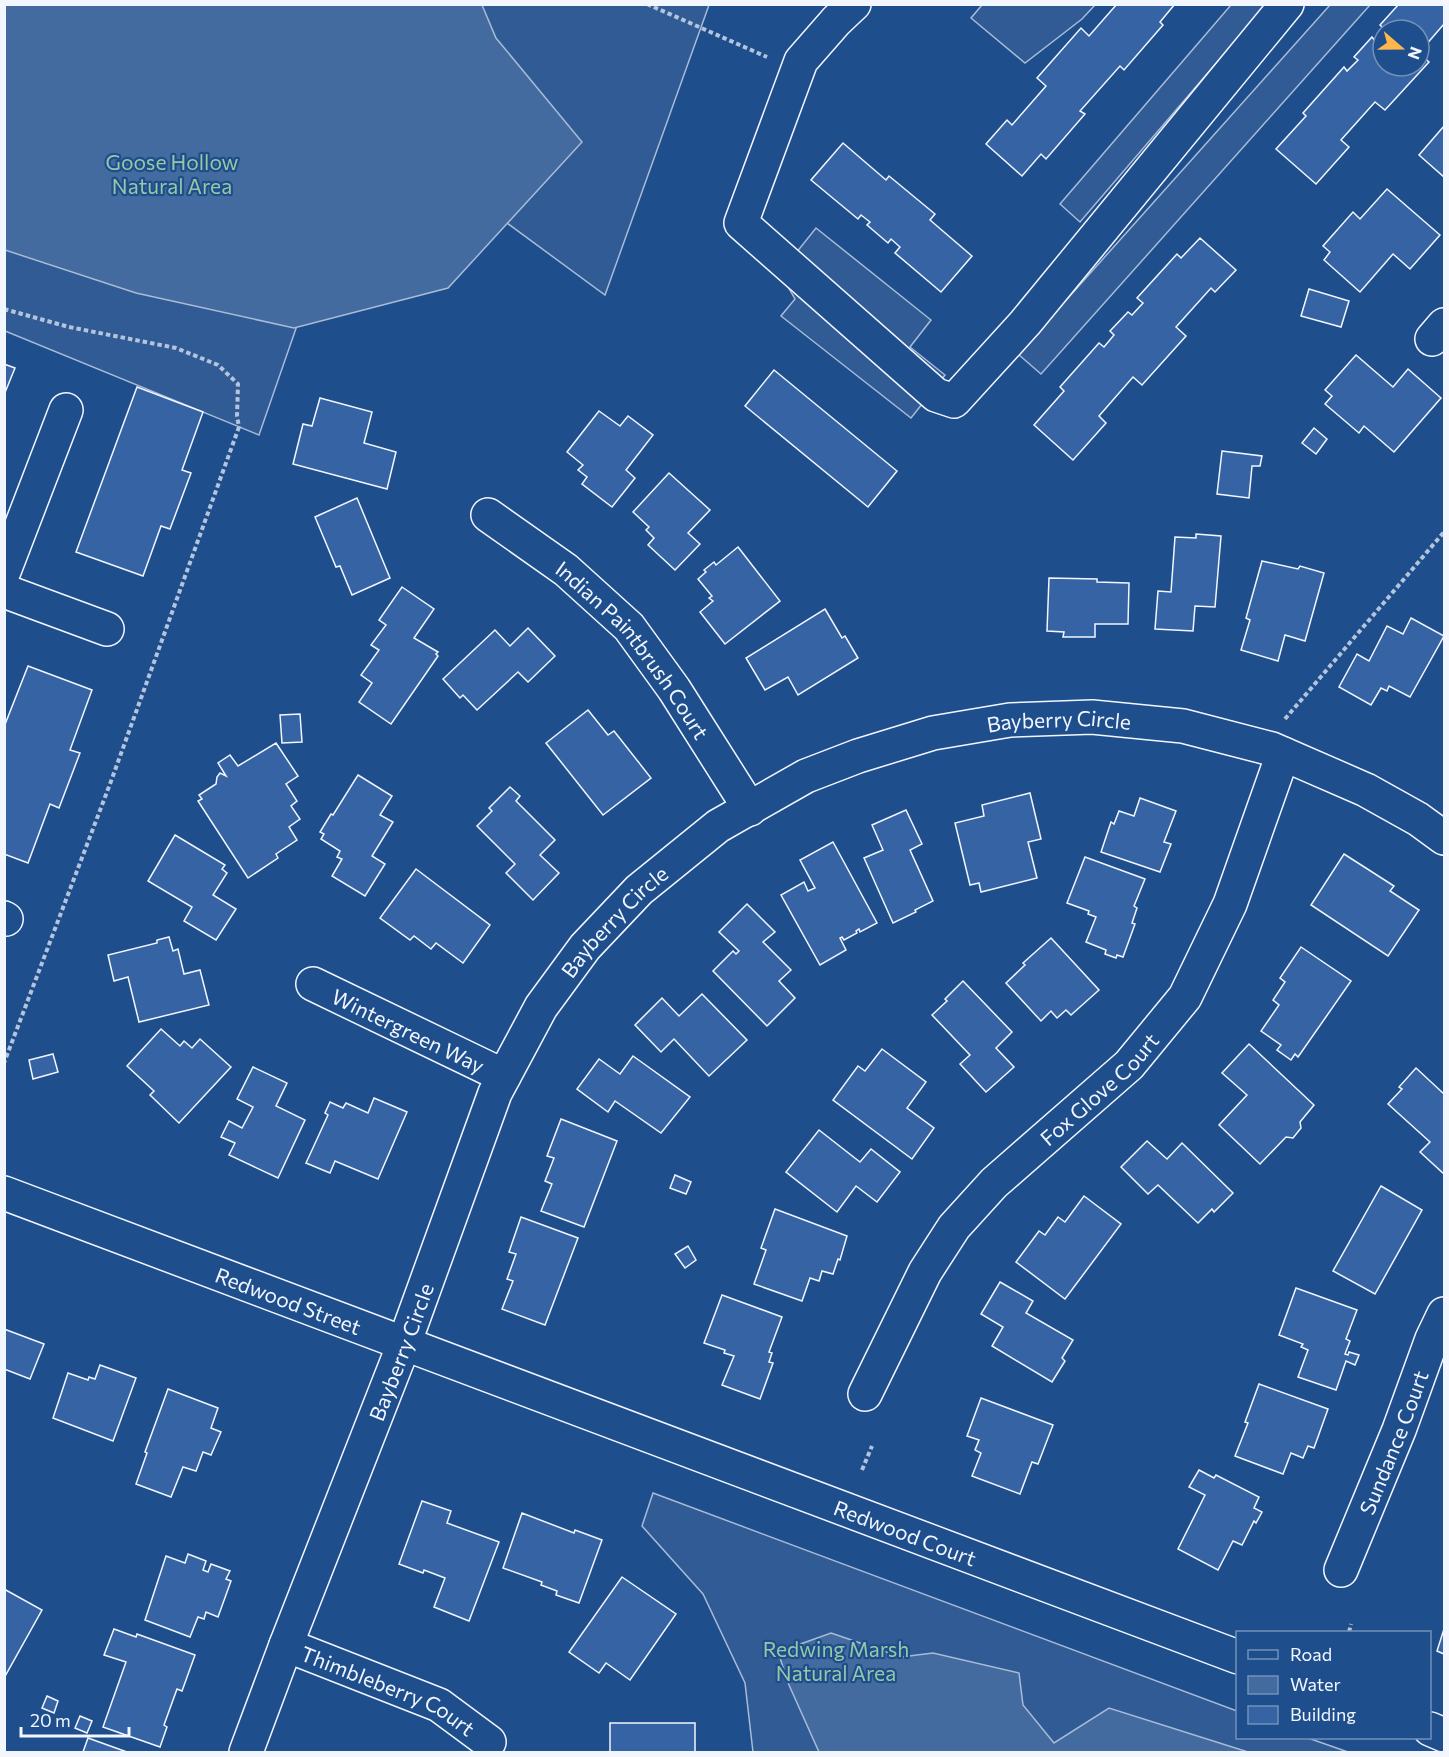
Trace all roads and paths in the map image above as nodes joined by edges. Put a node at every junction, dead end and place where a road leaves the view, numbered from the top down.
1 (647, 4) edge
2 (854, 4) edge
3 (1287, 4) edge
4 (773, 59) dead end
5 (4, 309) edge
6 (66, 410) dead end
7 (488, 515) dead end
8 (1444, 532) edge
9 (4, 571) edge
10 (4, 591) edge
11 (107, 629) dead end
12 (1272, 750) junction
13 (750, 808) junction
14 (1444, 838) edge
15 (313, 984) dead end
16 (4, 1063) edge
17 (504, 1076) junction
18 (4, 1193) edge
19 (1444, 1314) edge
20 (404, 1344) junction
21 (865, 1394) dead end
22 (573, 1408) joint
23 (872, 1446) dead end
24 (862, 1470) dead end
25 (1341, 1570) dead end
26 (1352, 1624) dead end
27 (1349, 1631) edge
28 (285, 1645) junction
29 (1236, 1656) edge
30 (489, 1742) dead end
31 (246, 1752) edge

1 - 4 path
2 - 3 street
5 - 16 path
6 - 9 street
7 - 13 street, Indian Paintbrush Court
8 - 12 path
10 - 11 street
12 - 13 street, Bayberry Circle
12 - 14 street, Bayberry Circle
12 - 21 street, Fox Glove Court
13 - 17 street, Bayberry Circle
15 - 17 street, Wintergreen Way
17 - 20 street, Bayberry Circle
18 - 20 street, Redwood Street
19 - 25 street, Sundance Court
20 - 22 street, Redwood Street
20 - 28 street, Bayberry Circle
22 - 29 street, Redwood Court
23 - 24 path
26 - 27 path
28 - 30 street, Thimbleberry Court
28 - 31 street, Bayberry Circle

